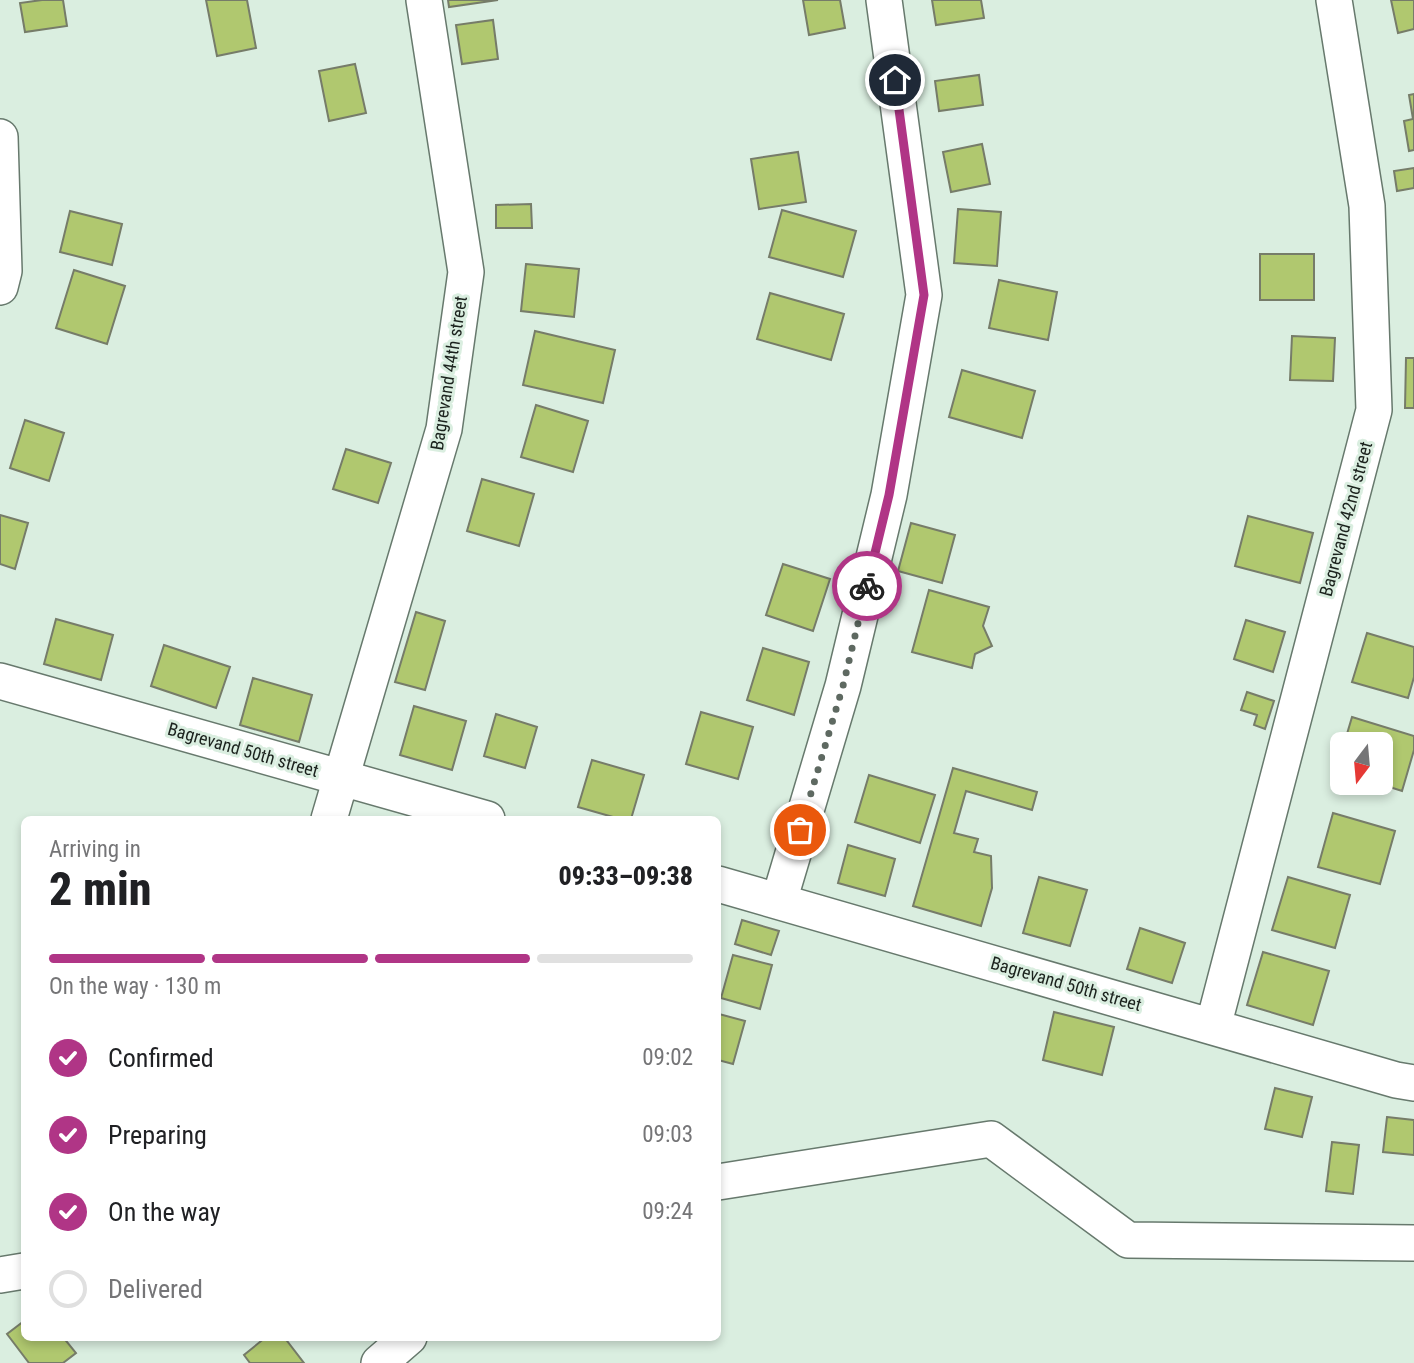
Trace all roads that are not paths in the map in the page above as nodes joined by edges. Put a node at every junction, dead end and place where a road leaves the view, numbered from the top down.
1 (424, 0) edge
2 (884, 0) edge
3 (1334, 0) edge
4 (0, 137) edge
5 (0, 287) edge
6 (0, 681) edge
7 (342, 778) junction
8 (330, 816) edge
9 (476, 816) edge
10 (721, 885) edge
11 (779, 901) junction
12 (1213, 1027) junction
13 (1414, 1083) edge
14 (721, 1182) edge
15 (1414, 1243) edge
16 (21, 1272) edge
17 (0, 1275) edge
18 (404, 1341) edge
19 (379, 1363) edge

1 - 7 street, Bagrevand 44th street
2 - 11 street
3 - 12 street, Bagrevand 42nd street
4 - 5 street
6 - 7 street, Bagrevand 50th street
7 - 8 street, Bagrevand 44th street
7 - 9 street, Bagrevand 50th street
10 - 11 street, Bagrevand 50th street
11 - 12 street, Bagrevand 50th street
12 - 13 street, Bagrevand 50th street
14 - 15 street
16 - 17 street
18 - 19 street

